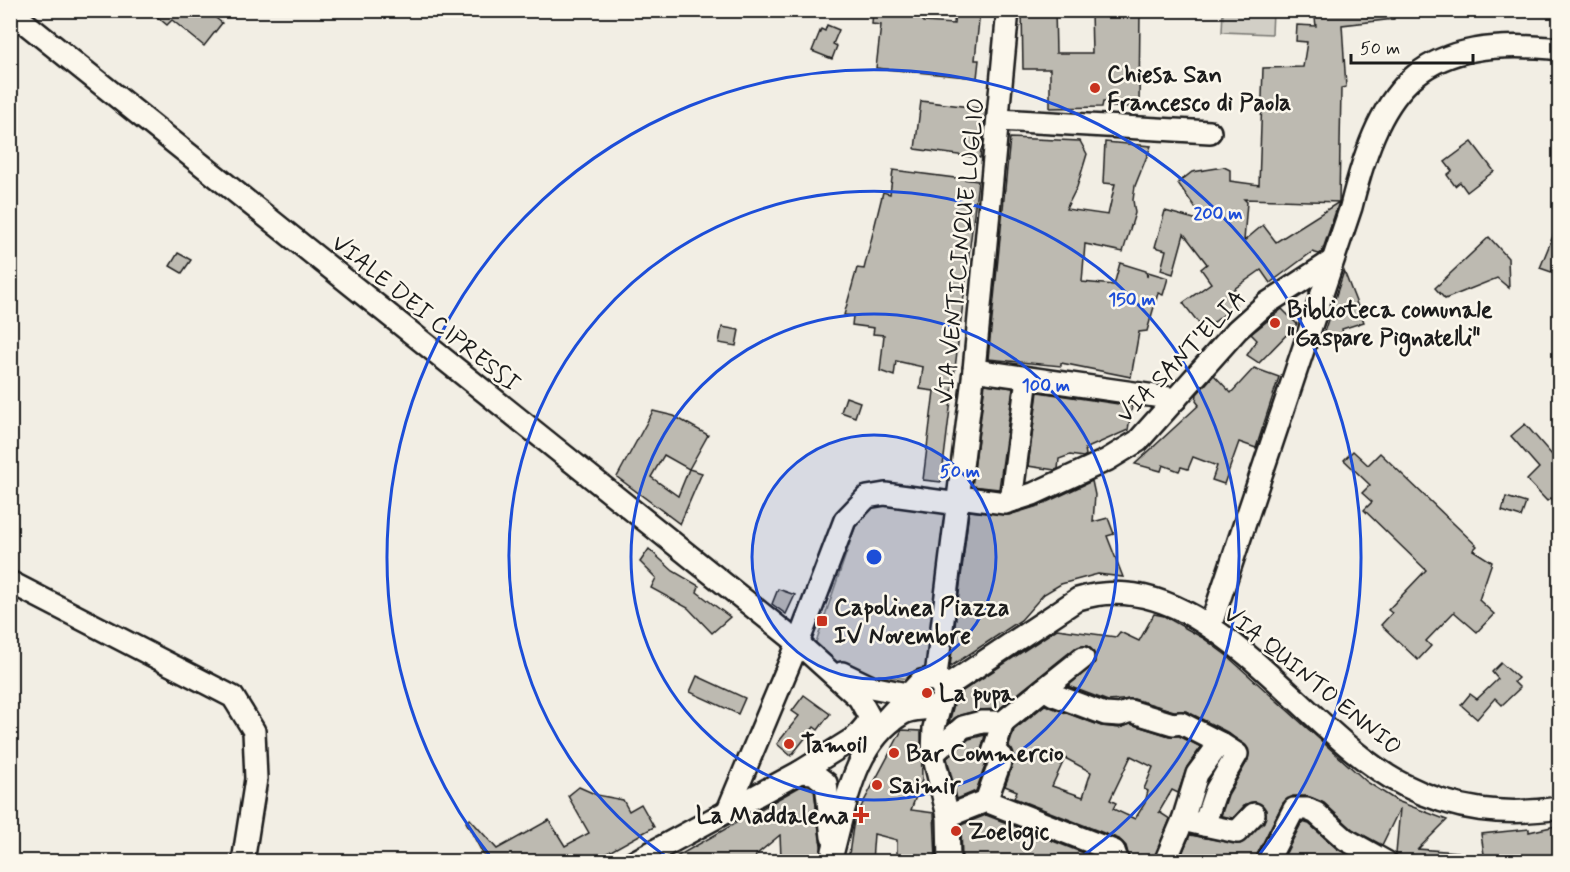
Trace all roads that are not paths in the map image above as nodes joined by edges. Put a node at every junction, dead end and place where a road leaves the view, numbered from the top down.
1 (1008, 10) edge
2 (10, 11) edge
3 (1560, 49) edge
4 (999, 120) junction
5 (1210, 132) dead end
6 (1332, 261) junction
7 (974, 370) junction
8 (1027, 378) junction
9 (1176, 399) junction
10 (959, 501) junction
11 (1011, 501) junction
12 (10, 582) edge
13 (1210, 627) junction
14 (804, 649) junction
15 (1083, 658) dead end
16 (942, 686) junction
17 (1044, 688) junction
18 (907, 694) junction
19 (1003, 722) junction
20 (856, 737) junction
21 (933, 754) junction
22 (828, 756) junction
23 (857, 769) junction
24 (800, 772) junction
25 (822, 778) junction
26 (986, 801) junction
27 (1560, 808) edge
28 (728, 810) junction
29 (1254, 814) dead end
30 (948, 816) junction
31 (1193, 823) junction
32 (834, 856) edge
33 (243, 861) edge
34 (634, 861) edge
35 (949, 861) edge
36 (1118, 861) edge
37 (1165, 861) edge
38 (1267, 861) edge
39 (1386, 861) edge

1 - 4 street, VIA VENTICINQUE LUGLIO
2 - 14 street, VIALE DEI CIPRESSI
3 - 6 street
4 - 5 street
4 - 7 street, VIA VENTICINQUE LUGLIO
6 - 9 street, VIA SANT'ELIA
6 - 13 street
7 - 8 street
7 - 10 street, VIA VENTICINQUE LUGLIO
8 - 9 street
8 - 11 street
9 - 11 street, VIA SANT'ELIA
10 - 11 street, VIA SANT'ELIA
10 - 14 street, VIA SANT'ELIA
10 - 16 street, VIA VENTICINQUE LUGLIO
12 - 33 street
13 - 16 street, VIA QUINTO ENNIO
13 - 27 street, VIA QUINTO ENNIO
14 - 18 street
14 - 20 street
14 - 28 street, VIA SANT'ELIA
15 - 17 street
16 - 18 street
16 - 21 street, VIA VENTICINQUE LUGLIO
16 - 23 street
17 - 19 street
17 - 31 street
18 - 20 street
19 - 21 street
19 - 26 street
20 - 22 street
21 - 30 street, VIA VENTICINQUE LUGLIO
22 - 24 street
22 - 25 street
23 - 25 street
23 - 32 street
24 - 25 street
24 - 28 street
25 - 32 street
26 - 30 street
26 - 36 street
28 - 34 street
29 - 31 street
30 - 35 street, VIA VENTICINQUE LUGLIO
31 - 37 street
38 - 39 street

